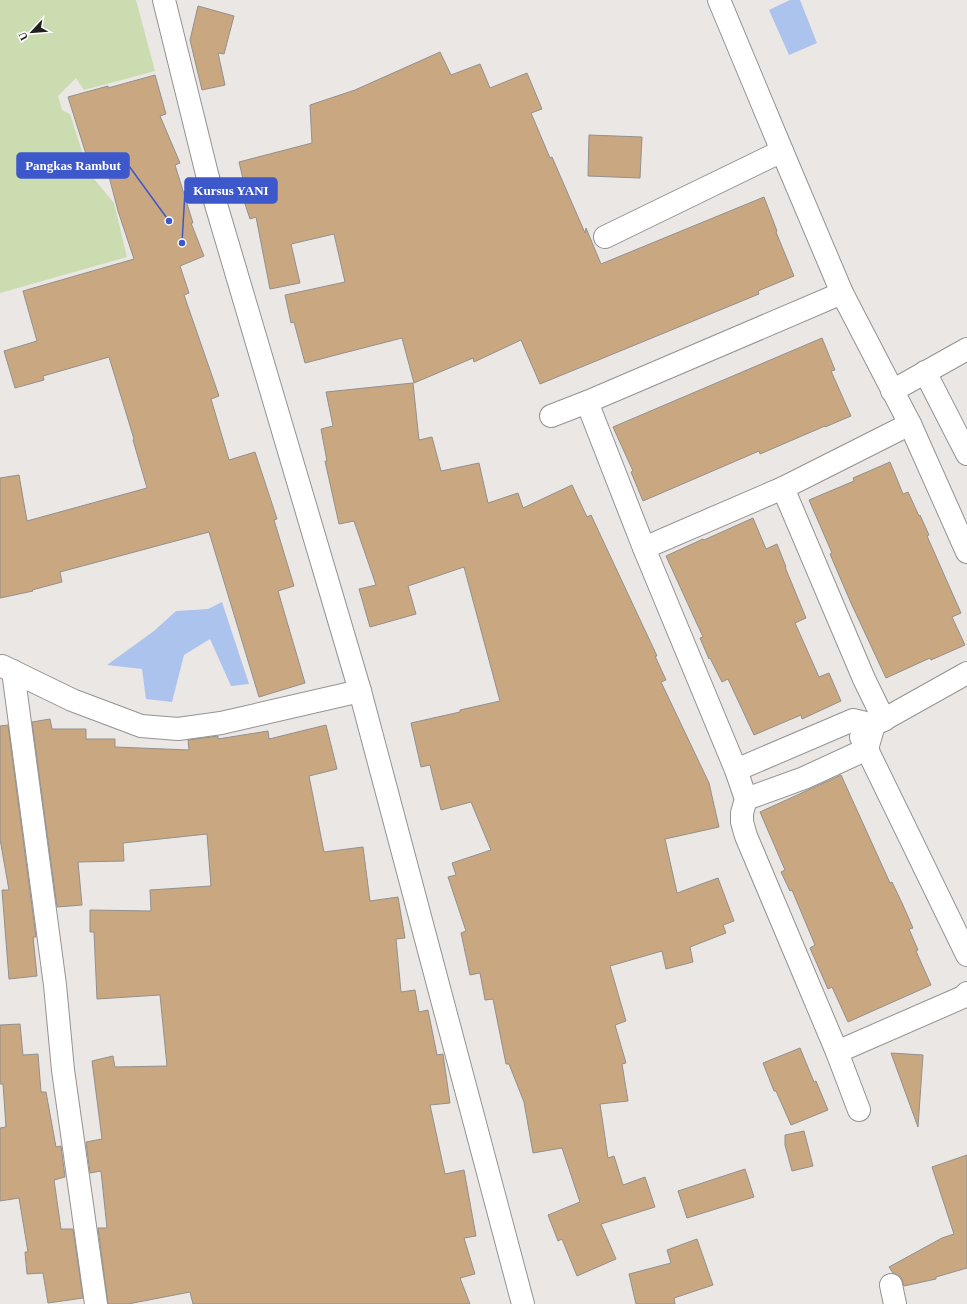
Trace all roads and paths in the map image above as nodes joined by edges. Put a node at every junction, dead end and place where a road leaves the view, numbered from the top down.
1 (164, 0) edge
2 (719, 0) edge
3 (782, 151) junction
4 (605, 237) dead end
5 (842, 293) junction
6 (967, 349) edge
7 (925, 372) junction
8 (892, 391) junction
9 (587, 402) junction
10 (551, 416) dead end
11 (910, 424) junction
12 (967, 454) edge
13 (782, 488) junction
14 (644, 548) junction
15 (967, 552) edge
16 (6, 668) edge
17 (967, 673) edge
18 (360, 691) junction
19 (852, 720) junction
20 (879, 722) junction
21 (867, 749) junction
22 (736, 770) junction
23 (746, 799) junction
24 (967, 955) edge
25 (967, 993) edge
26 (837, 1052) junction
27 (859, 1110) dead end
28 (96, 1304) edge
29 (523, 1304) edge

1 - 18 street
2 - 3 street
3 - 4 street
3 - 5 street
5 - 8 street
5 - 9 street
6 - 7 street
7 - 8 street
7 - 12 street
8 - 11 street
9 - 10 street
9 - 14 street
11 - 13 street
11 - 15 street
13 - 14 street
13 - 20 street
14 - 22 street
16 - 18 street
16 - 28 street
17 - 20 street
18 - 29 street
19 - 20 street
19 - 21 street
19 - 22 street
20 - 21 street
21 - 23 street
21 - 24 street
22 - 23 street
23 - 26 street
25 - 26 street
26 - 27 street

